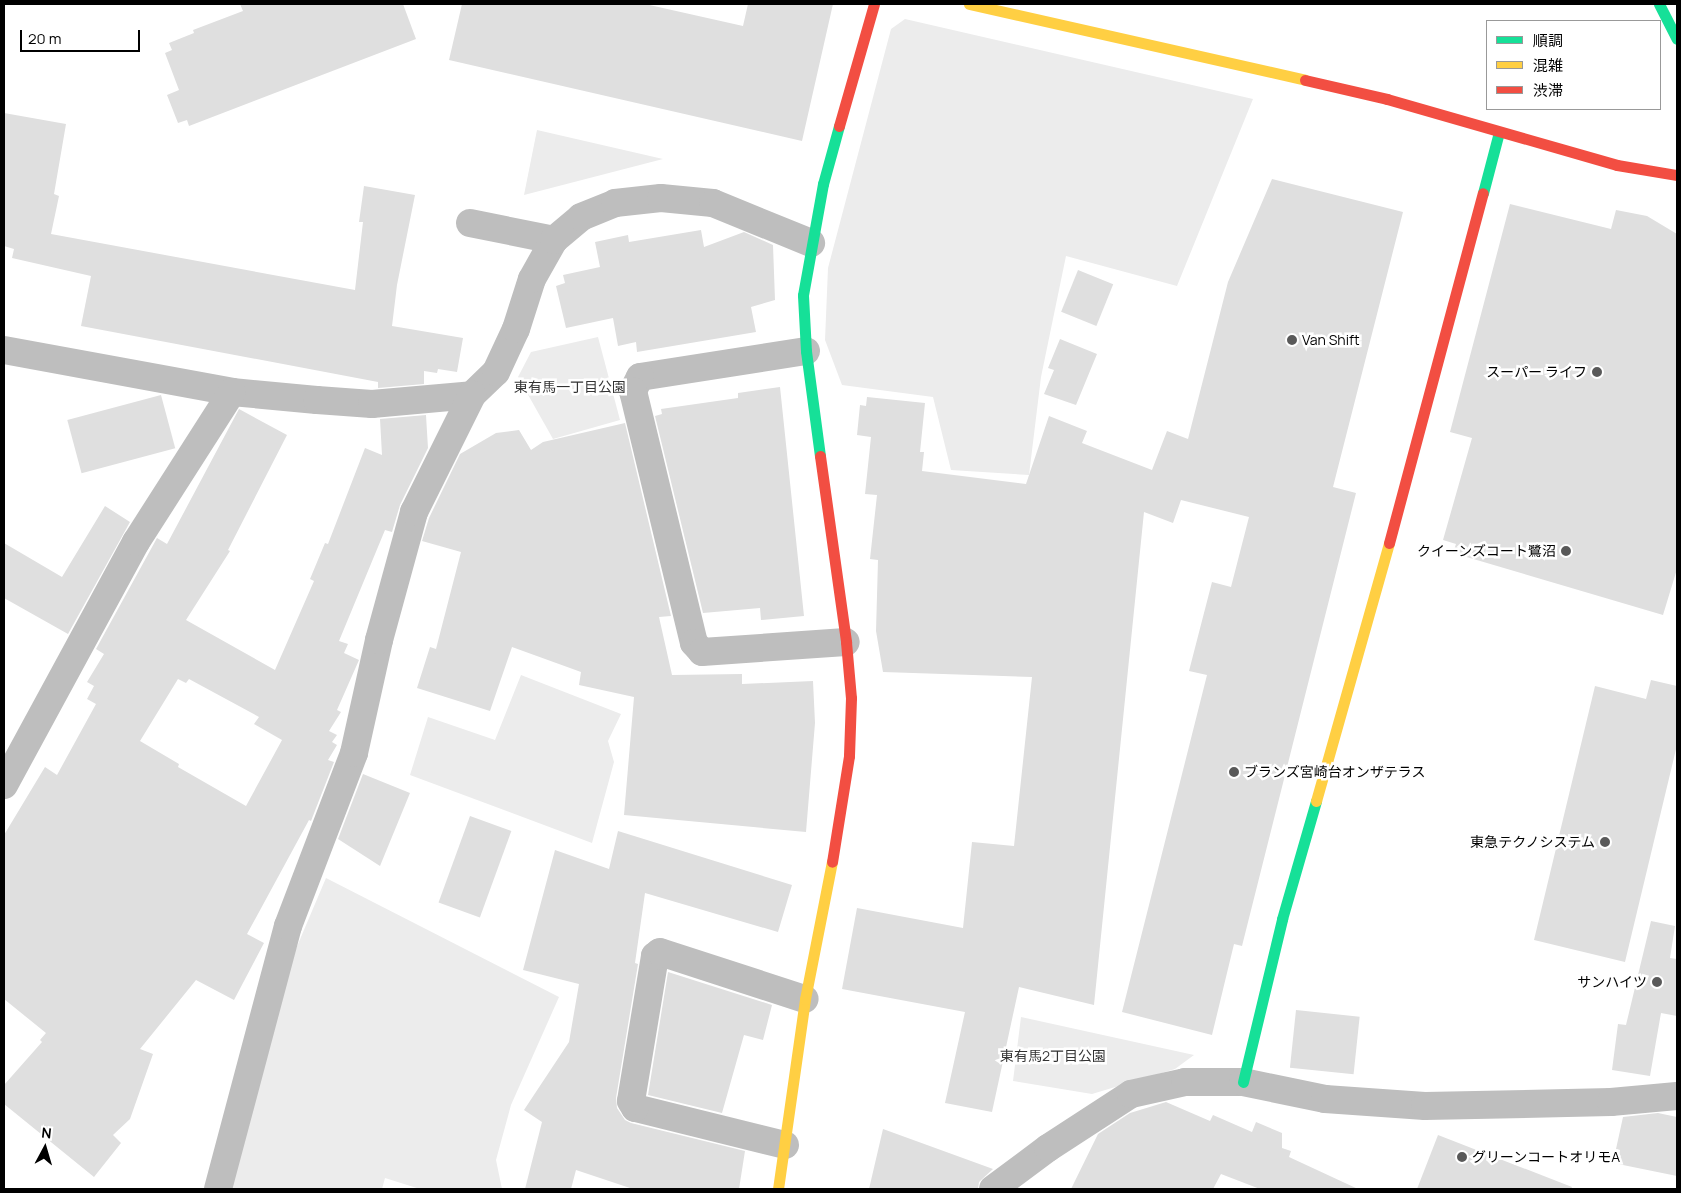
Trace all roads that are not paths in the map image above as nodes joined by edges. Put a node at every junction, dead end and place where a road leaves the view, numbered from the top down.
1 (874, 4) edge
2 (969, 4) edge
3 (1659, 4) edge
4 (1677, 39) edge
5 (1499, 132) junction
6 (1677, 175) edge
7 (470, 223) dead end
8 (554, 240) junction
9 (811, 243) junction
10 (4, 350) edge
11 (806, 351) junction
12 (232, 392) junction
13 (472, 395) junction
14 (846, 642) junction
15 (4, 785) edge
16 (805, 999) junction
17 (1243, 1082) junction
18 (1677, 1096) edge
19 (785, 1145) junction
20 (218, 1189) edge
21 (778, 1189) edge
22 (993, 1189) edge

1 - 9 street
2 - 5 street
3 - 4 street
5 - 6 street
5 - 17 street
7 - 8 street
8 - 9 street
8 - 13 street
9 - 11 street
10 - 12 street
11 - 14 street
11 - 14 street
12 - 13 street
12 - 15 street
13 - 20 street
14 - 16 street
16 - 19 street
16 - 19 street
17 - 18 street
17 - 22 street
19 - 21 street

